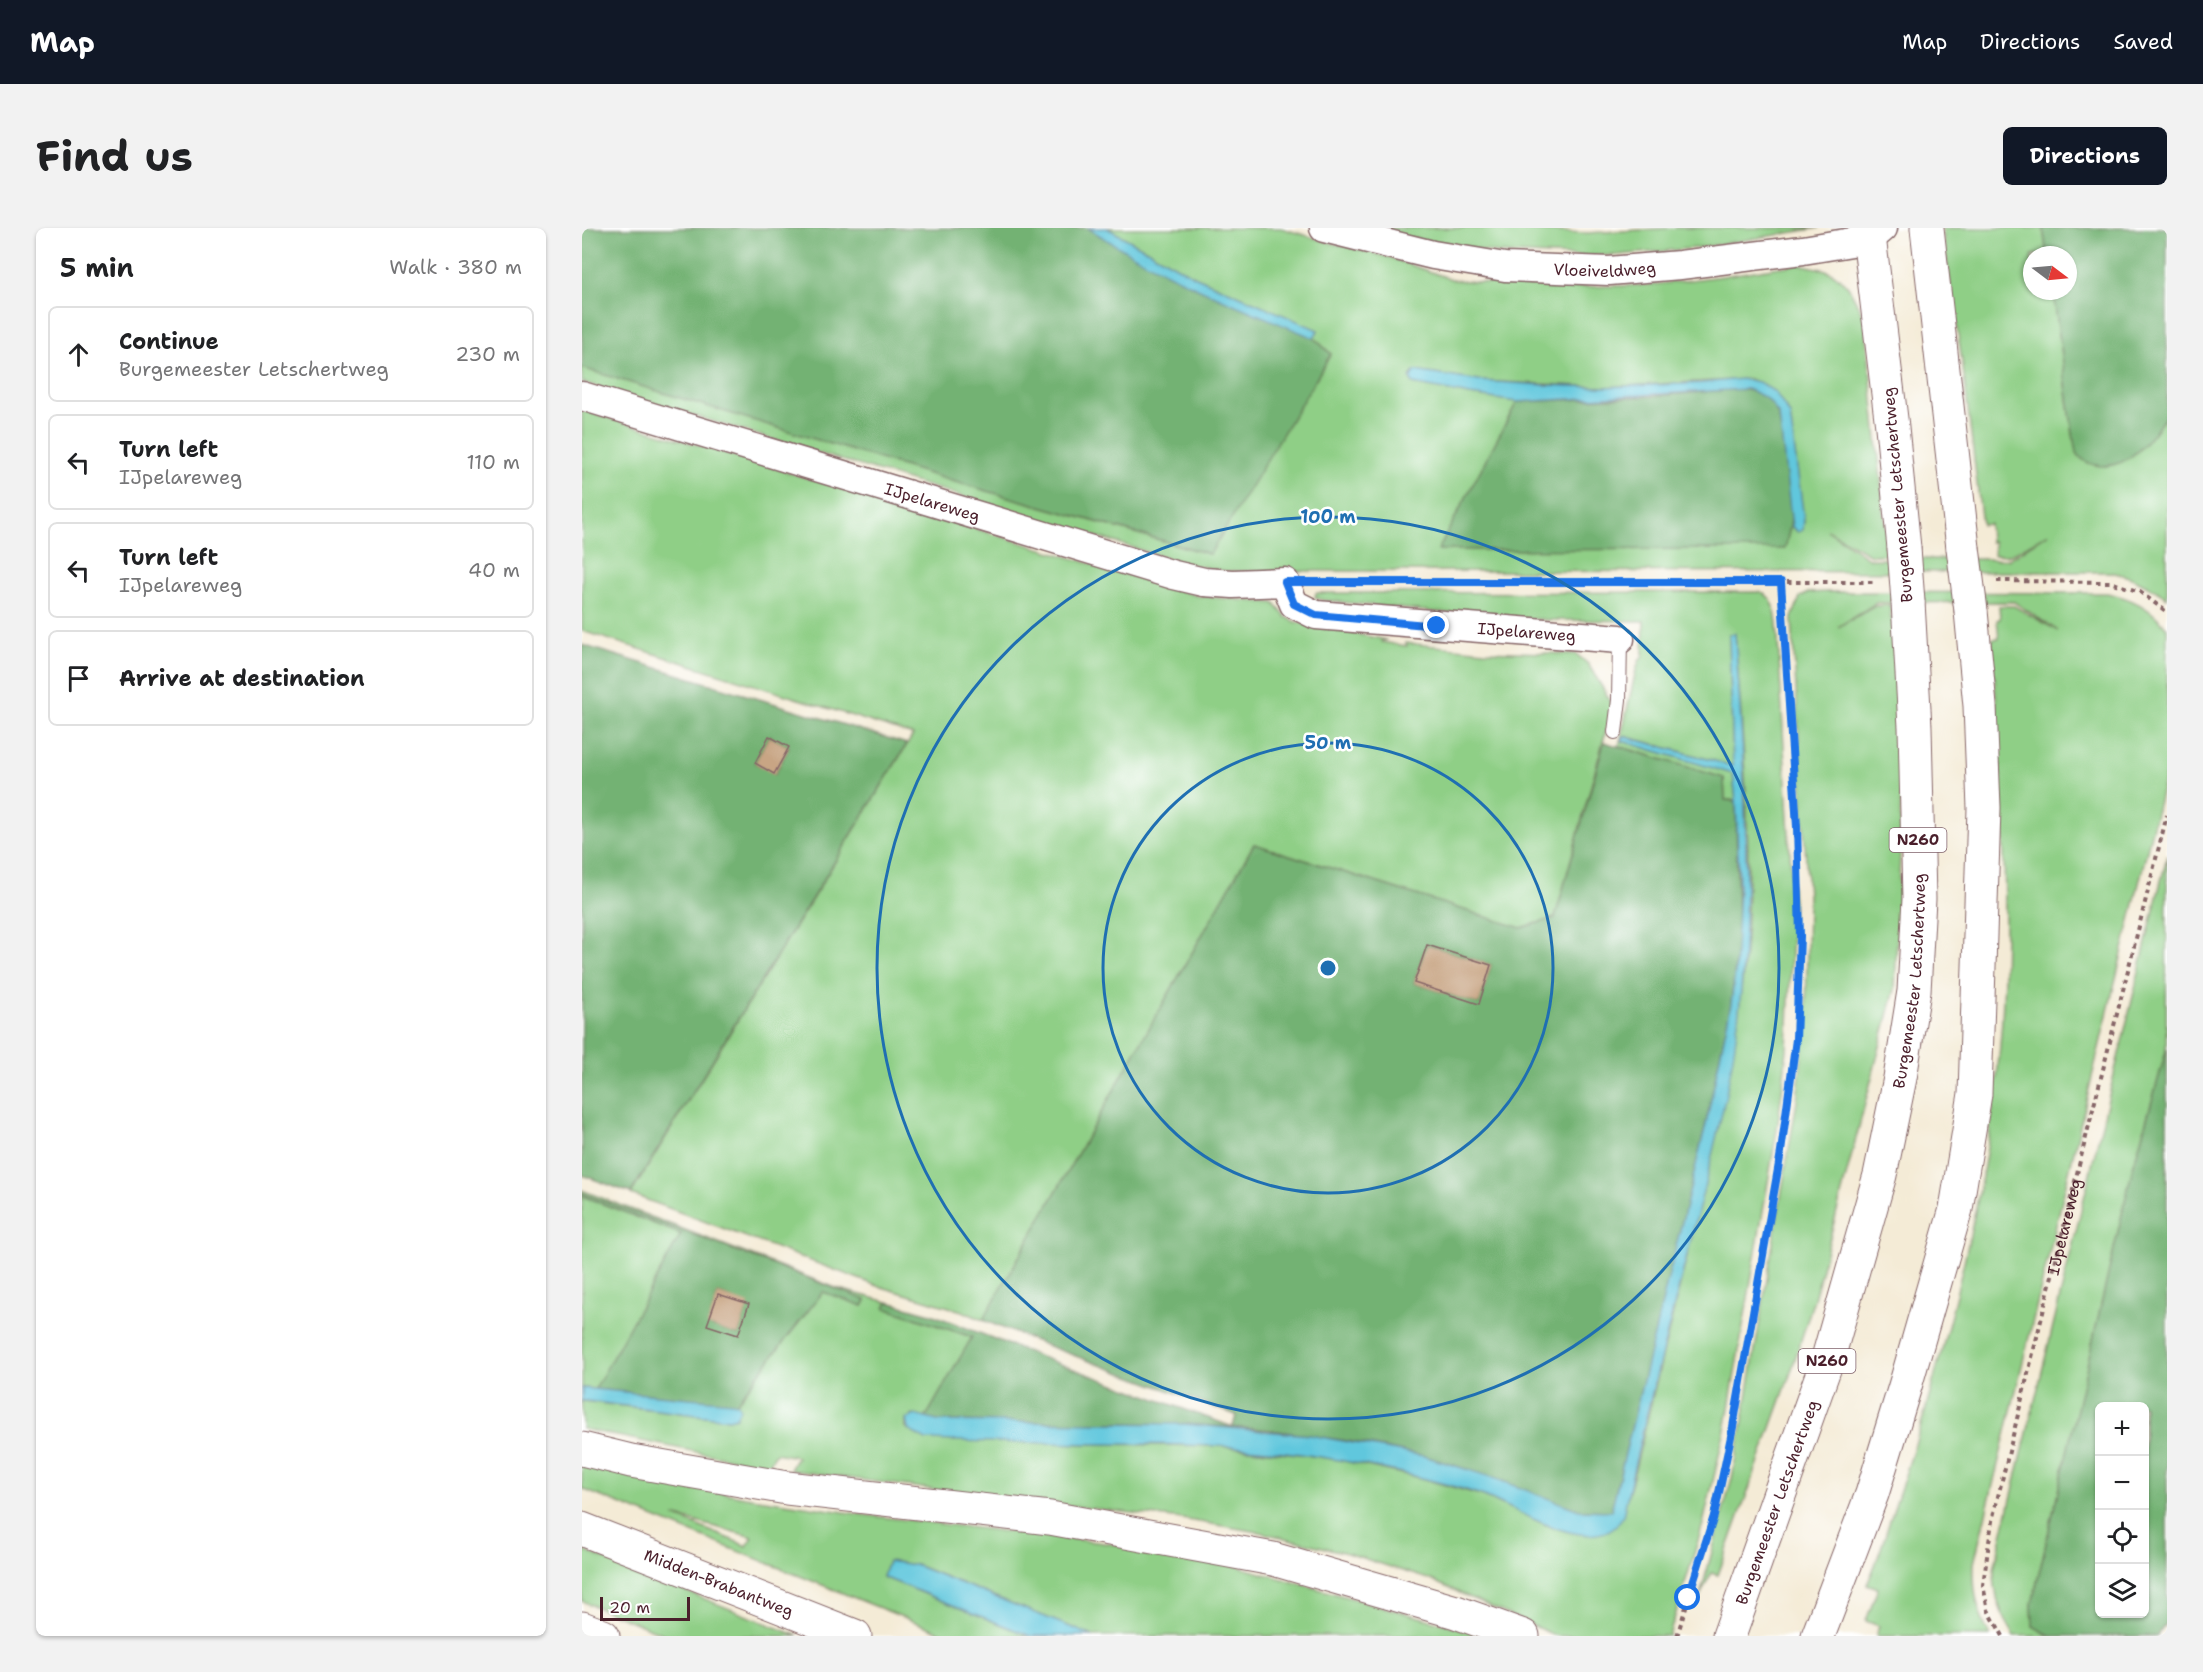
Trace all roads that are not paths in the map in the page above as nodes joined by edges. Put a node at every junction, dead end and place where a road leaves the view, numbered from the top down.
1 (1324, 228) edge
2 (1927, 228) edge
3 (1874, 232) edge
4 (582, 396) edge
5 (1620, 639) joint
6 (1615, 732) dead end
7 (582, 1449) edge
8 (582, 1529) edge
9 (582, 1628) edge
10 (603, 1636) edge
11 (855, 1636) edge
12 (1523, 1636) edge
13 (1729, 1636) edge
14 (1818, 1636) edge

1 - 3 street, Vloeiveldweg
2 - 14 main road, bridge
3 - 13 main road, Burgemeester Letschertweg / N260, bridge
4 - 5 street, IJpelareweg
5 - 6 lane, IJpelareweg
7 - 12 main road
8 - 11 main road, Midden-Brabantweg
9 - 10 main road

